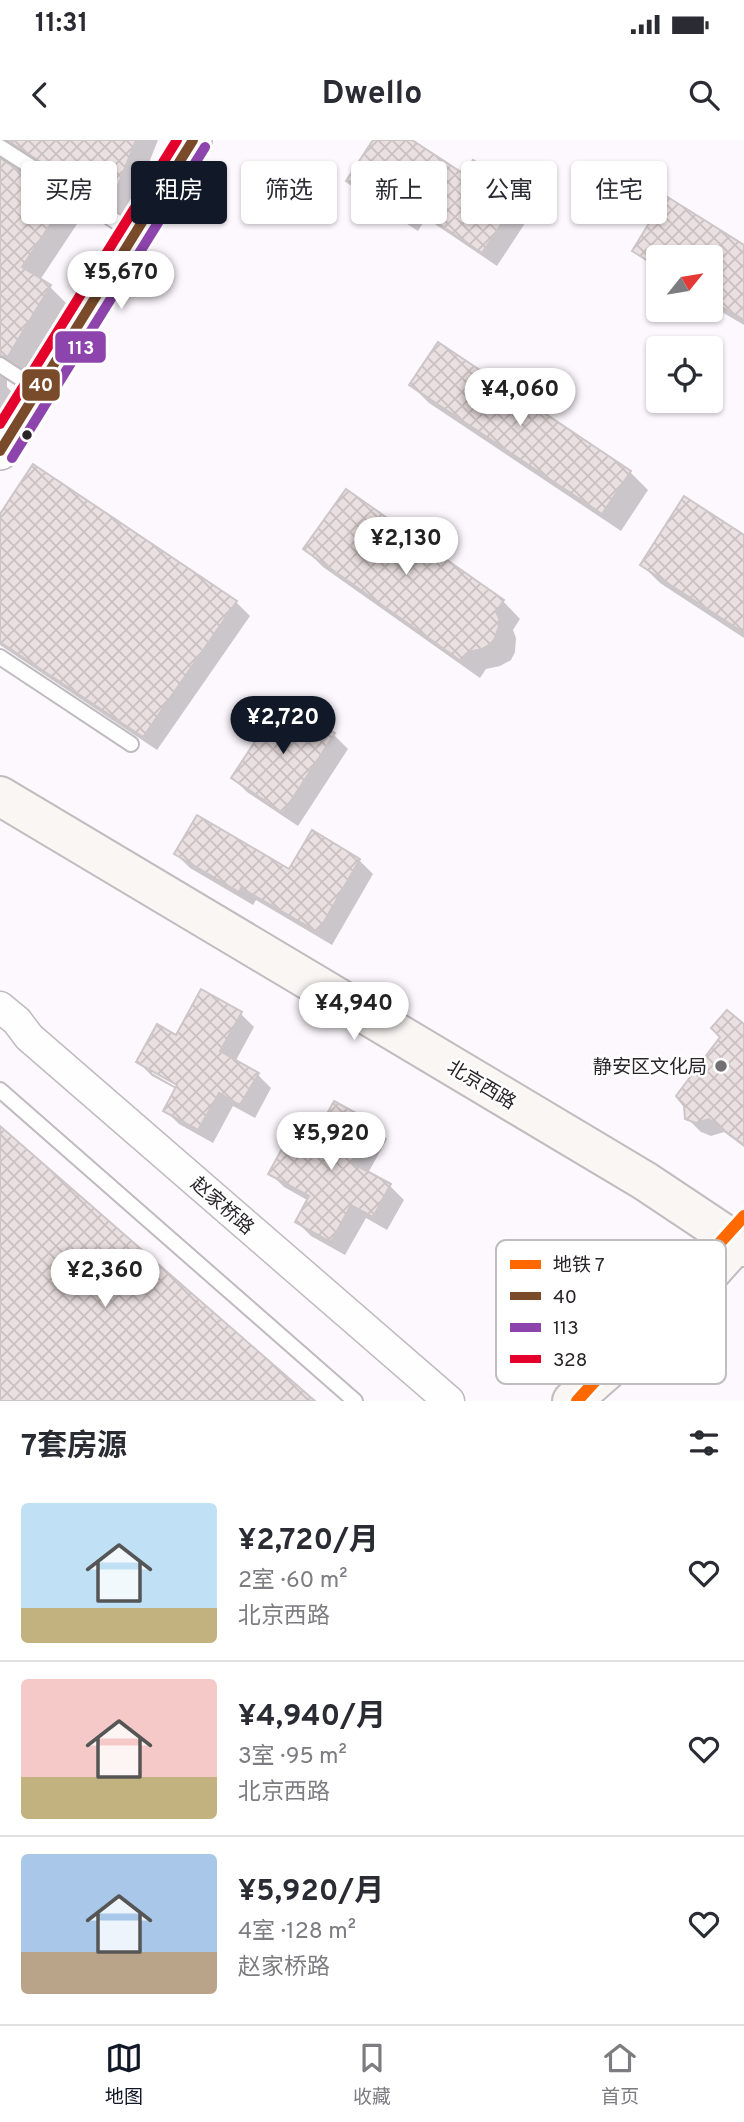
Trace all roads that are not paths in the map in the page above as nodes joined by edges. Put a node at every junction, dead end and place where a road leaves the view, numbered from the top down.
1 (193, 140) edge
2 (0, 147) edge
3 (135, 234) junction
4 (0, 365) edge
5 (38, 390) junction
6 (0, 451) edge
7 (0, 657) edge
8 (131, 744) dead end
9 (0, 796) edge
10 (0, 1007) edge
11 (0, 1090) edge
12 (742, 1242) edge
13 (726, 1259) edge
14 (591, 1384) edge
15 (355, 1401) edge
16 (449, 1401) edge
17 (572, 1401) edge

1 - 3 street
2 - 3 lane
3 - 5 street
4 - 5 lane
5 - 6 street
7 - 8 lane
9 - 12 main road, 北京西路
10 - 16 street, 赵家桥路
11 - 15 lane
12 - 13 main road
14 - 17 main road

